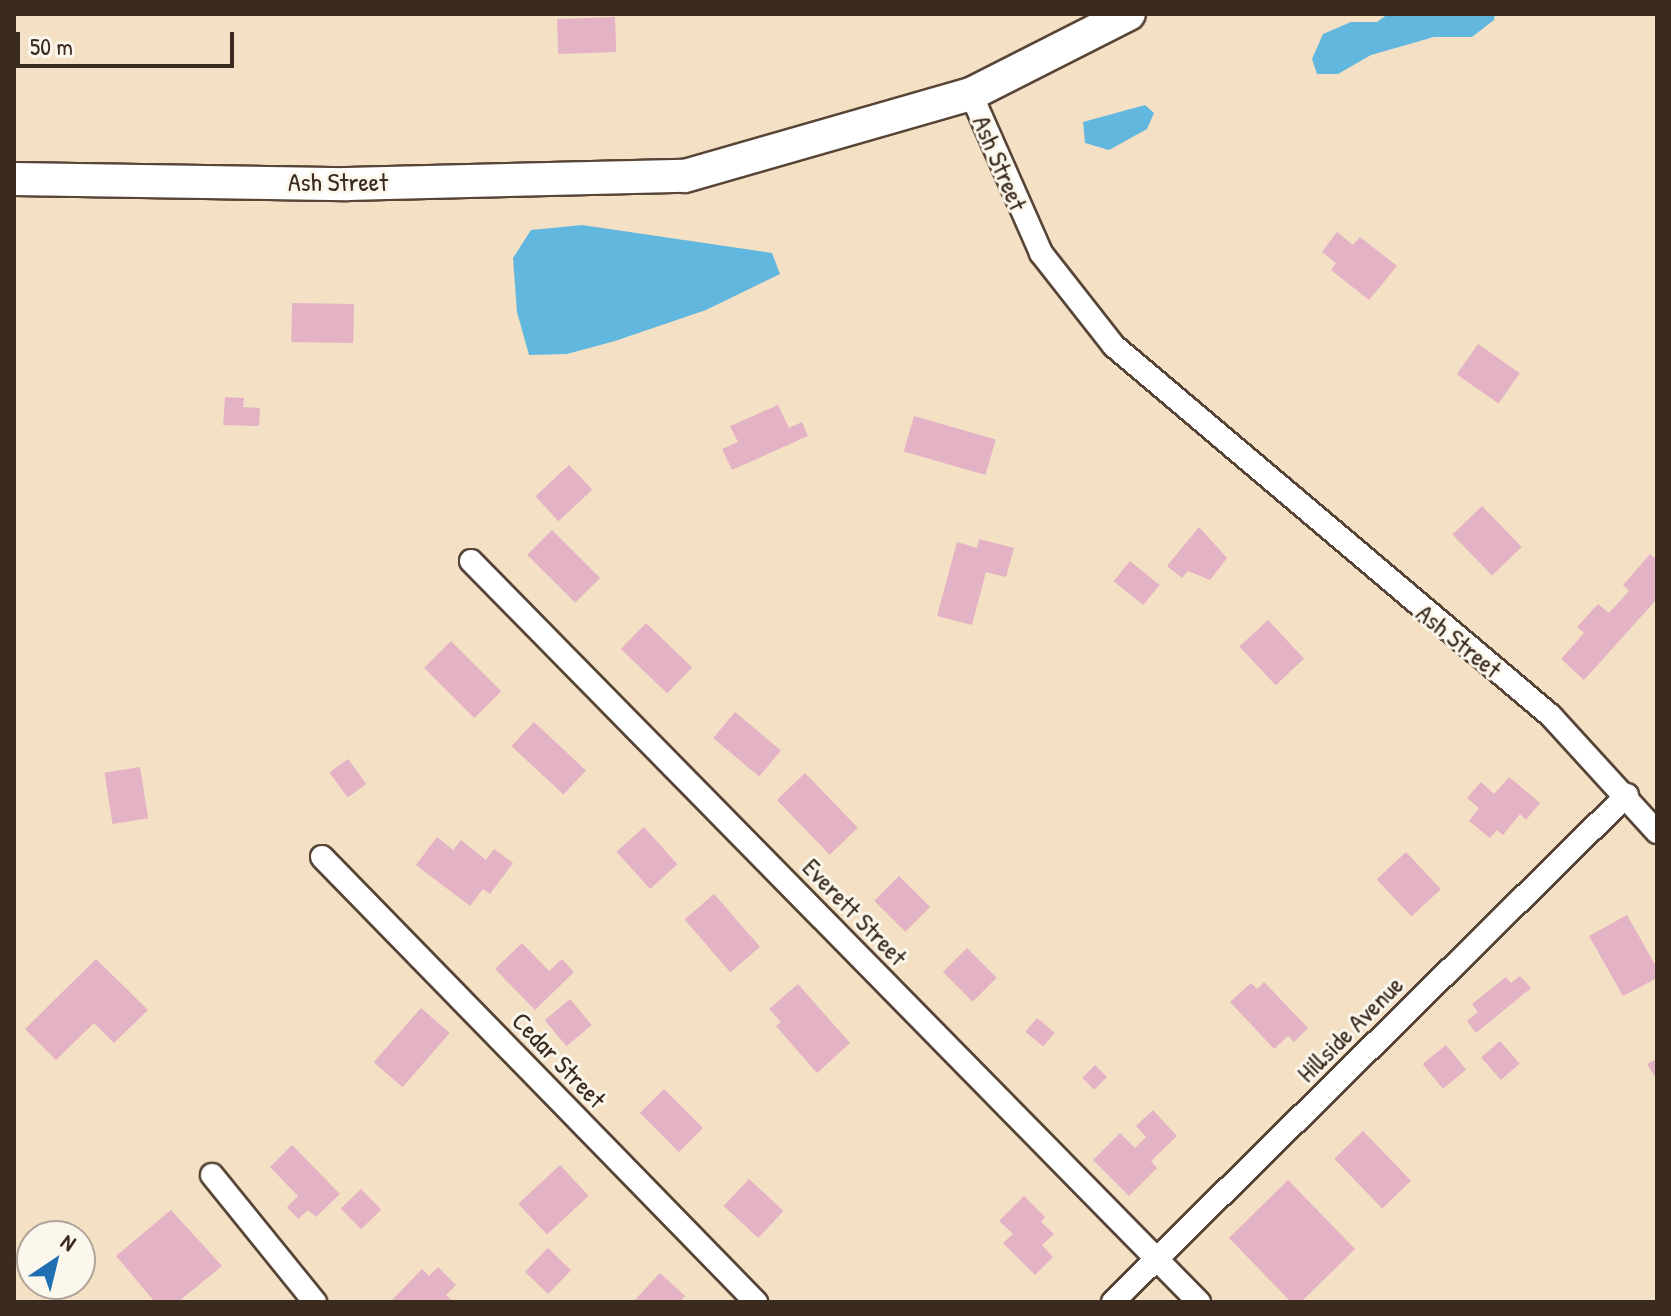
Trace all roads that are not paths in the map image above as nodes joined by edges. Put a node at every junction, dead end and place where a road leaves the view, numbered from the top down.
1 (1129, 14) edge
2 (971, 94) junction
3 (14, 179) edge
4 (471, 561) dead end
5 (1627, 795) junction
6 (1657, 832) edge
7 (322, 857) dead end
8 (212, 1175) dead end
9 (1156, 1259) junction
10 (315, 1302) edge
11 (756, 1302) edge
12 (1113, 1302) edge
13 (1199, 1302) edge

1 - 2 street
2 - 3 street, Ash Street
2 - 5 street, Ash Street
4 - 9 street, Everett Street
5 - 6 street, Ash Street
5 - 9 street, Hillside Avenue
7 - 11 street, Cedar Street
8 - 10 street
9 - 12 street, Hillside Avenue
9 - 13 street, Everett Street

